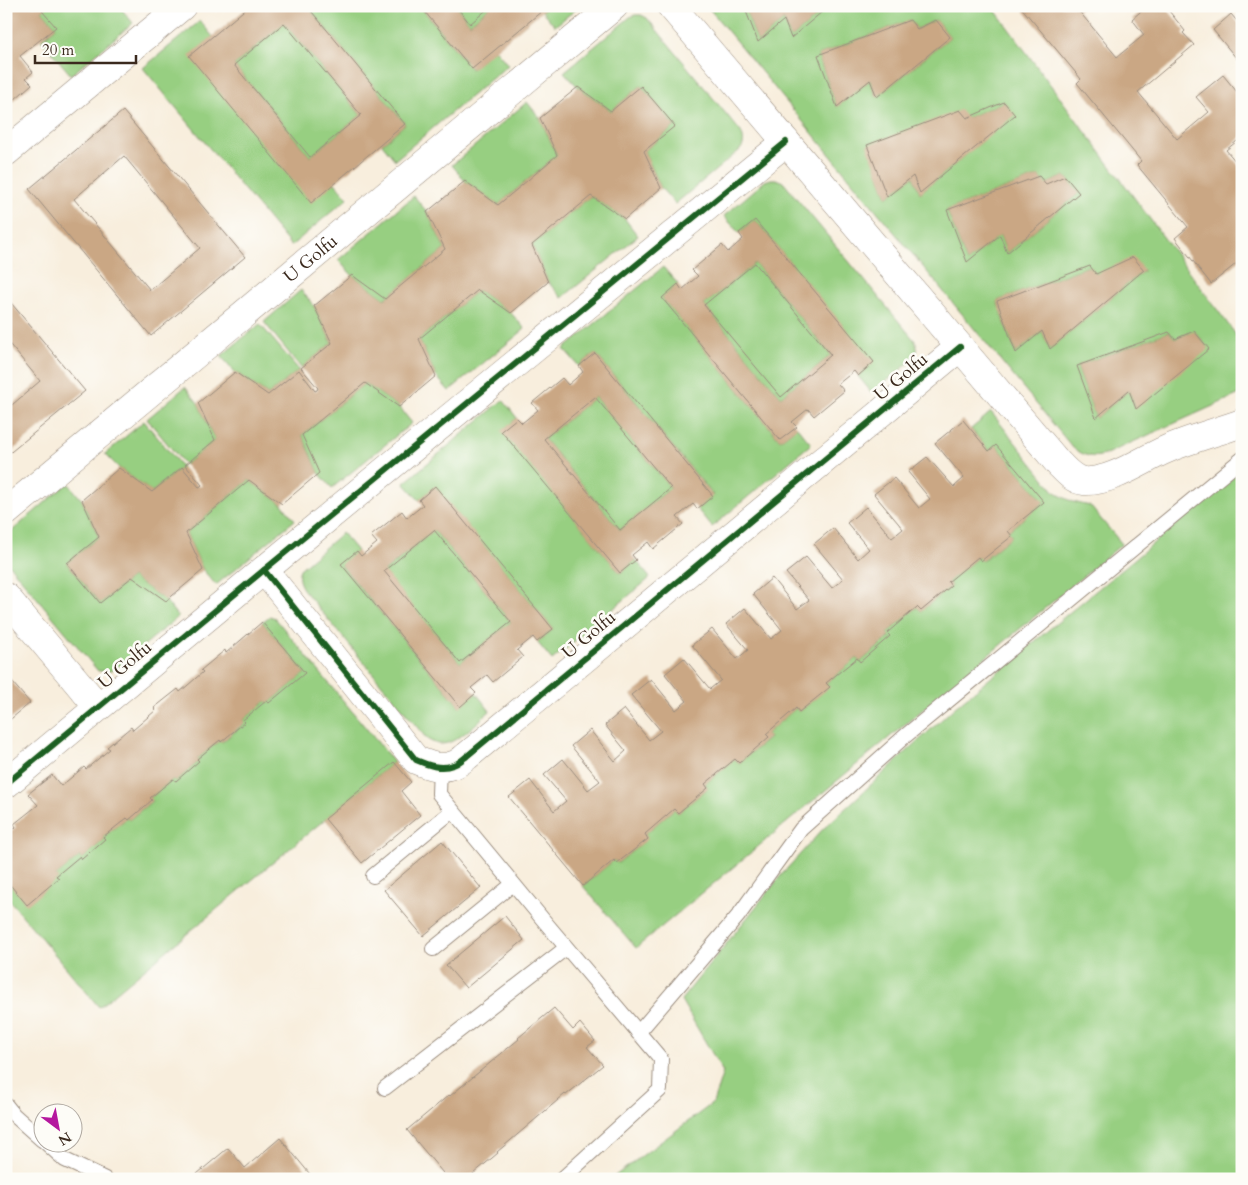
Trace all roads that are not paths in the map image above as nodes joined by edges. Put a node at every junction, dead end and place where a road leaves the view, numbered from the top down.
1 (182, 6) edge
2 (614, 6) edge
3 (671, 6) edge
4 (786, 142) junction
5 (6, 152) edge
6 (960, 346) junction
7 (1242, 423) edge
8 (1242, 459) edge
9 (6, 512) edge
10 (264, 570) junction
11 (6, 597) edge
12 (98, 707) junction
13 (440, 767) junction
14 (6, 784) edge
15 (452, 811) junction
16 (373, 876) dead end
17 (513, 884) junction
18 (566, 948) junction
19 (433, 949) dead end
20 (638, 1033) junction
21 (385, 1088) dead end
22 (6, 1105) edge
23 (32, 1131) edge
24 (56, 1152) edge
25 (105, 1179) edge
26 (562, 1179) edge

1 - 5 street
2 - 9 street, U Golfu
3 - 4 street
4 - 6 street
4 - 10 street, U Golfu
6 - 7 street
6 - 13 street, U Golfu
8 - 20 lane
10 - 12 street, U Golfu
10 - 13 street
11 - 12 street, U Golfu
12 - 14 street, U Golfu
13 - 15 lane
15 - 16 lane
15 - 17 lane
17 - 18 lane
17 - 19 lane
18 - 20 lane
18 - 21 lane
20 - 26 lane
22 - 23 lane
24 - 25 lane

